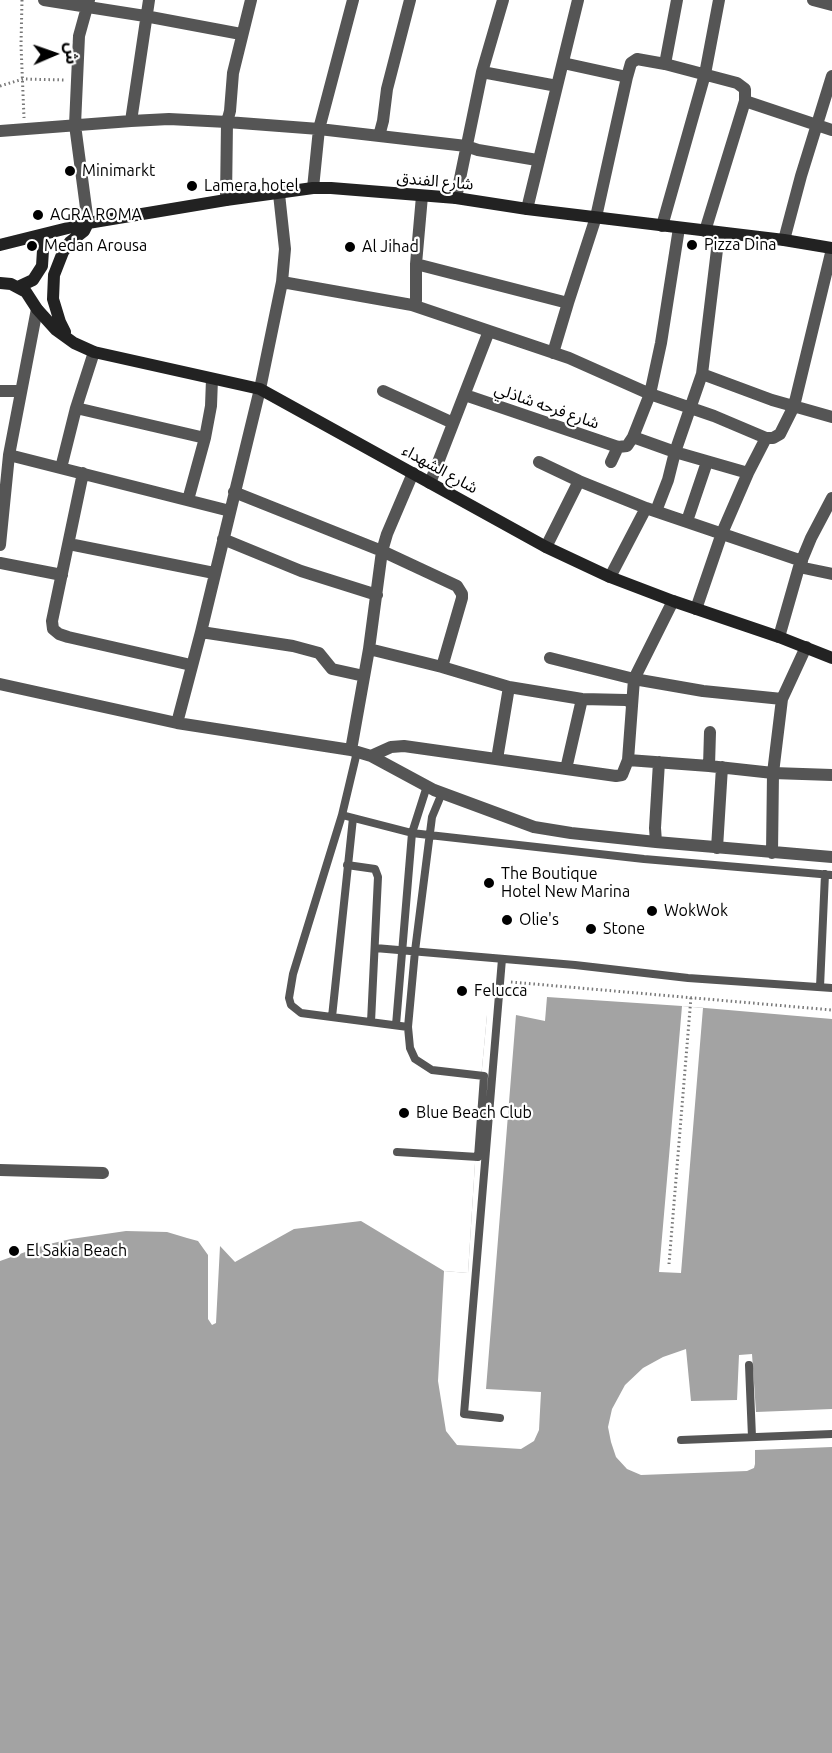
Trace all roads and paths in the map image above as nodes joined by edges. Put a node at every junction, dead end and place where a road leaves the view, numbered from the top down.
1 (22, 0) edge
2 (44, 0) edge
3 (149, 0) edge
4 (251, 0) edge
5 (353, 0) edge
6 (410, 0) edge
7 (503, 0) edge
8 (578, 0) edge
9 (677, 0) edge
10 (719, 0) edge
11 (813, 0) edge
12 (89, 3) edge
13 (832, 5) edge
14 (145, 16) junction
15 (241, 34) junction
16 (563, 63) junction
17 (665, 64) junction
18 (482, 72) junction
19 (705, 74) junction
20 (832, 76) edge
21 (627, 77) junction
22 (23, 79) junction
23 (76, 80) junction
24 (0, 86) edge
25 (557, 86) junction
26 (745, 101) junction
27 (131, 121) junction
28 (227, 122) junction
29 (817, 124) junction
30 (75, 125) junction
31 (25, 129) junction
32 (319, 129) junction
33 (832, 130) edge
34 (0, 131) edge
35 (379, 136) junction
36 (466, 146) junction
37 (537, 160) junction
38 (313, 188) junction
39 (279, 194) junction
40 (423, 196) junction
41 (456, 198) junction
42 (226, 201) junction
43 (527, 209) junction
44 (596, 217) junction
45 (88, 223) junction
46 (663, 226) junction
47 (679, 228) junction
48 (705, 231) junction
49 (719, 232) junction
50 (36, 237) junction
51 (784, 240) junction
52 (0, 245) edge
53 (832, 249) edge
54 (416, 264) junction
55 (282, 282) junction
56 (0, 283) edge
57 (18, 287) junction
58 (568, 303) junction
59 (412, 305) junction
60 (37, 309) junction
61 (489, 331) junction
62 (74, 343) junction
63 (94, 352) junction
64 (554, 352) junction
65 (702, 374) junction
66 (212, 379) junction
67 (260, 389) junction
68 (0, 391) edge
69 (21, 391) junction
70 (383, 391) dead end
71 (650, 394) junction
72 (465, 395) junction
73 (794, 406) junction
74 (76, 408) junction
75 (692, 408) junction
76 (832, 417) edge
77 (453, 423) junction
78 (633, 437) junction
79 (205, 438) junction
80 (766, 438) junction
81 (618, 447) junction
82 (675, 452) junction
83 (9, 455) junction
84 (539, 462) dead end
85 (611, 462) dead end
86 (707, 462) junction
87 (61, 468) junction
88 (83, 473) junction
89 (413, 473) junction
90 (748, 473) junction
91 (579, 481) junction
92 (430, 483) junction
93 (234, 492) junction
94 (832, 498) edge
95 (188, 501) junction
96 (651, 509) junction
97 (230, 511) junction
98 (687, 521) junction
99 (722, 533) junction
100 (223, 539) junction
101 (69, 543) junction
102 (0, 545) edge
103 (546, 547) junction
104 (382, 551) junction
105 (0, 563) edge
106 (801, 564) junction
107 (214, 573) junction
108 (832, 574) edge
109 (62, 575) junction
110 (610, 577) junction
111 (377, 595) junction
112 (673, 601) junction
113 (696, 609) junction
114 (201, 632) junction
115 (779, 637) junction
116 (806, 647) junction
117 (369, 649) junction
118 (550, 658) dead end
119 (832, 658) edge
120 (191, 665) junction
121 (442, 667) junction
122 (364, 676) junction
123 (634, 679) junction
124 (0, 684) edge
125 (508, 687) junction
126 (582, 699) junction
127 (782, 699) junction
128 (632, 703) junction
129 (177, 723) junction
130 (710, 732) dead end
131 (354, 751) junction
132 (371, 756) junction
133 (497, 759) junction
134 (628, 760) junction
135 (659, 762) junction
136 (716, 766) junction
137 (566, 769) junction
138 (773, 773) junction
139 (832, 775) edge
140 (426, 786) junction
141 (442, 793) junction
142 (342, 815) junction
143 (352, 818) junction
144 (412, 833) junction
145 (429, 835) junction
146 (656, 842) junction
147 (717, 848) junction
148 (772, 853) junction
149 (832, 857) edge
150 (348, 865) junction
151 (828, 874) edge
152 (375, 948) junction
153 (403, 950) junction
154 (415, 951) junction
155 (502, 959) junction
156 (501, 981) junction
157 (820, 987) junction
158 (832, 988) edge
159 (691, 997) junction
160 (832, 1010) edge
161 (332, 1017) junction
162 (371, 1022) junction
163 (396, 1025) junction
164 (408, 1027) junction
165 (397, 1152) dead end
166 (0, 1170) edge
167 (103, 1173) dead end
168 (669, 1264) dead end
169 (749, 1365) dead end
170 (501, 1418) dead end
171 (832, 1434) edge
172 (752, 1437) junction
173 (681, 1440) dead end

1 - 22 path
2 - 12 street
3 - 14 street
4 - 15 street
5 - 32 street
6 - 35 street
7 - 18 street
8 - 16 street
9 - 17 street
10 - 19 street
11 - 13 street
12 - 14 street
12 - 23 street
14 - 15 street
14 - 27 street
15 - 28 street
16 - 21 street
16 - 25 street
17 - 19 street
17 - 21 street
18 - 25 street
18 - 36 street
19 - 26 street
19 - 46 street
20 - 29 street
21 - 44 street
22 - 23 path
22 - 24 path
22 - 31 path
23 - 30 street
25 - 37 street
26 - 29 street
26 - 48 street
27 - 28 street
27 - 30 street
28 - 32 street
28 - 42 street
29 - 33 street
29 - 51 street
30 - 31 street
30 - 45 street
31 - 34 street
32 - 35 street
32 - 38 street
35 - 36 street
36 - 37 street
36 - 41 street
37 - 43 street
38 - 39 street, شارع الفندق
38 - 40 street, شارع الفندق
39 - 42 street, شارع الفندق
39 - 55 street
40 - 41 street, شارع الفندق
40 - 54 street
41 - 43 street, شارع الفندق
42 - 45 street, شارع الفندق
43 - 44 street, شارع الفندق
44 - 46 street, شارع الفندق
44 - 58 street
45 - 50 street, شارع الفندق
45 - 62 street
46 - 47 street, شارع الفندق
47 - 48 street, شارع الفندق
47 - 71 street
48 - 49 street, شارع الفندق
49 - 51 street, شارع الفندق
49 - 65 street
50 - 52 street, شارع الفندق
50 - 57 street
51 - 53 street, شارع الفندق
53 - 73 street
54 - 58 street
54 - 59 street
55 - 59 street
55 - 67 street
56 - 57 street
57 - 60 street, شارع الشهداء
58 - 64 street
59 - 61 street
60 - 62 street, شارع الشهداء
60 - 69 street
61 - 64 street
61 - 72 street
62 - 63 street, شارع الشهداء
63 - 66 street, شارع الشهداء
63 - 74 street
64 - 71 street
65 - 73 street
65 - 75 street
66 - 67 street, شارع الشهداء
66 - 79 street
67 - 89 street, شارع الشهداء
67 - 93 street
68 - 69 street
69 - 83 street
70 - 77 street
71 - 75 street
71 - 78 street
72 - 77 street
72 - 81 street, شارع فرحه شاذلي
73 - 76 street
73 - 80 street
74 - 79 street
74 - 87 street
75 - 80 street
75 - 82 street
77 - 92 street
78 - 81 street
78 - 82 street
79 - 95 street
80 - 90 street
81 - 85 street
82 - 86 street
82 - 96 street
83 - 87 street
83 - 102 street
84 - 91 street
86 - 90 street
86 - 98 street
87 - 88 street
88 - 95 street
88 - 101 street
89 - 92 street, شارع الشهداء
89 - 104 street
90 - 99 street
91 - 96 street
91 - 103 street
92 - 103 street, شارع الشهداء
93 - 97 street
93 - 104 street
94 - 106 street
95 - 97 street
96 - 98 street
96 - 110 street
97 - 100 street
98 - 99 street
99 - 106 street
99 - 113 street
100 - 107 street
100 - 111 street
101 - 107 street
101 - 109 street
103 - 110 street, شارع الشهداء
104 - 111 street
104 - 121 street
105 - 109 street
106 - 108 street
106 - 115 street
107 - 114 street
109 - 120 street
110 - 112 street, شارع الشهداء
111 - 117 street
112 - 113 street, شارع الشهداء
112 - 123 street
113 - 115 street, شارع الشهداء
114 - 120 street
114 - 122 street
115 - 116 street, شارع الشهداء
116 - 119 street, شارع الشهداء
116 - 127 street
117 - 121 street
117 - 122 street
118 - 123 street
120 - 129 street
121 - 125 street
122 - 131 street
123 - 127 street
123 - 128 street
124 - 129 street
125 - 126 street
125 - 133 street
126 - 128 street
126 - 137 street
127 - 138 street
128 - 134 street
129 - 131 street
130 - 136 street
131 - 132 street
131 - 142 lane
132 - 133 street
132 - 140 street
133 - 137 street
134 - 135 street
134 - 137 street
135 - 136 street
135 - 146 street
136 - 138 street
136 - 147 street
138 - 139 street
138 - 148 street
140 - 141 street
140 - 144 lane
141 - 145 lane
141 - 146 street
142 - 143 lane
142 - 161 lane
143 - 144 lane
143 - 150 lane
144 - 145 lane
144 - 153 lane
145 - 151 lane
145 - 154 lane
146 - 147 street
147 - 148 street
148 - 149 street
150 - 152 lane
150 - 161 lane
151 - 157 lane
152 - 153 lane
152 - 162 lane
153 - 154 lane
153 - 163 lane
154 - 155 lane
154 - 164 lane
155 - 156 lane
155 - 157 lane
156 - 159 path
156 - 170 lane
157 - 158 lane
159 - 160 path
159 - 168 path
161 - 162 lane
162 - 163 lane
163 - 164 lane
164 - 165 lane
166 - 167 street
169 - 172 lane
171 - 172 lane
172 - 173 lane

